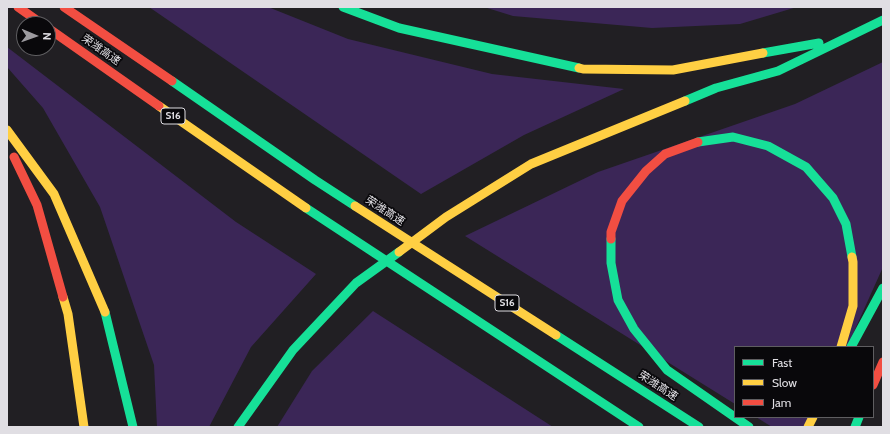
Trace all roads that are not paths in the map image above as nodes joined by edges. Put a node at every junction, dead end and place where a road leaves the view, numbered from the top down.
1 (18, 7) edge
2 (64, 7) edge
3 (343, 7) edge
4 (31, 16) edge
5 (883, 20) edge
6 (56, 34) edge
7 (850, 37) junction
8 (7, 130) edge
9 (7, 141) edge
10 (883, 288) edge
11 (840, 346) edge
12 (852, 346) edge
13 (883, 362) edge
14 (874, 383) edge
15 (734, 417) edge
16 (735, 418) edge
17 (812, 418) edge
18 (84, 427) edge
19 (133, 427) edge
20 (238, 427) edge
21 (639, 427) edge
22 (699, 427) edge
23 (748, 427) edge
24 (807, 427) edge

1 - 4 highway
2 - 22 highway, 荣潍高速 / S16
3 - 7 highway
5 - 7 highway
6 - 21 highway, 荣潍高速 / S16
7 - 20 highway
8 - 19 highway
9 - 18 highway
10 - 12 highway
11 - 15 highway
13 - 14 highway
16 - 23 highway
17 - 24 highway

